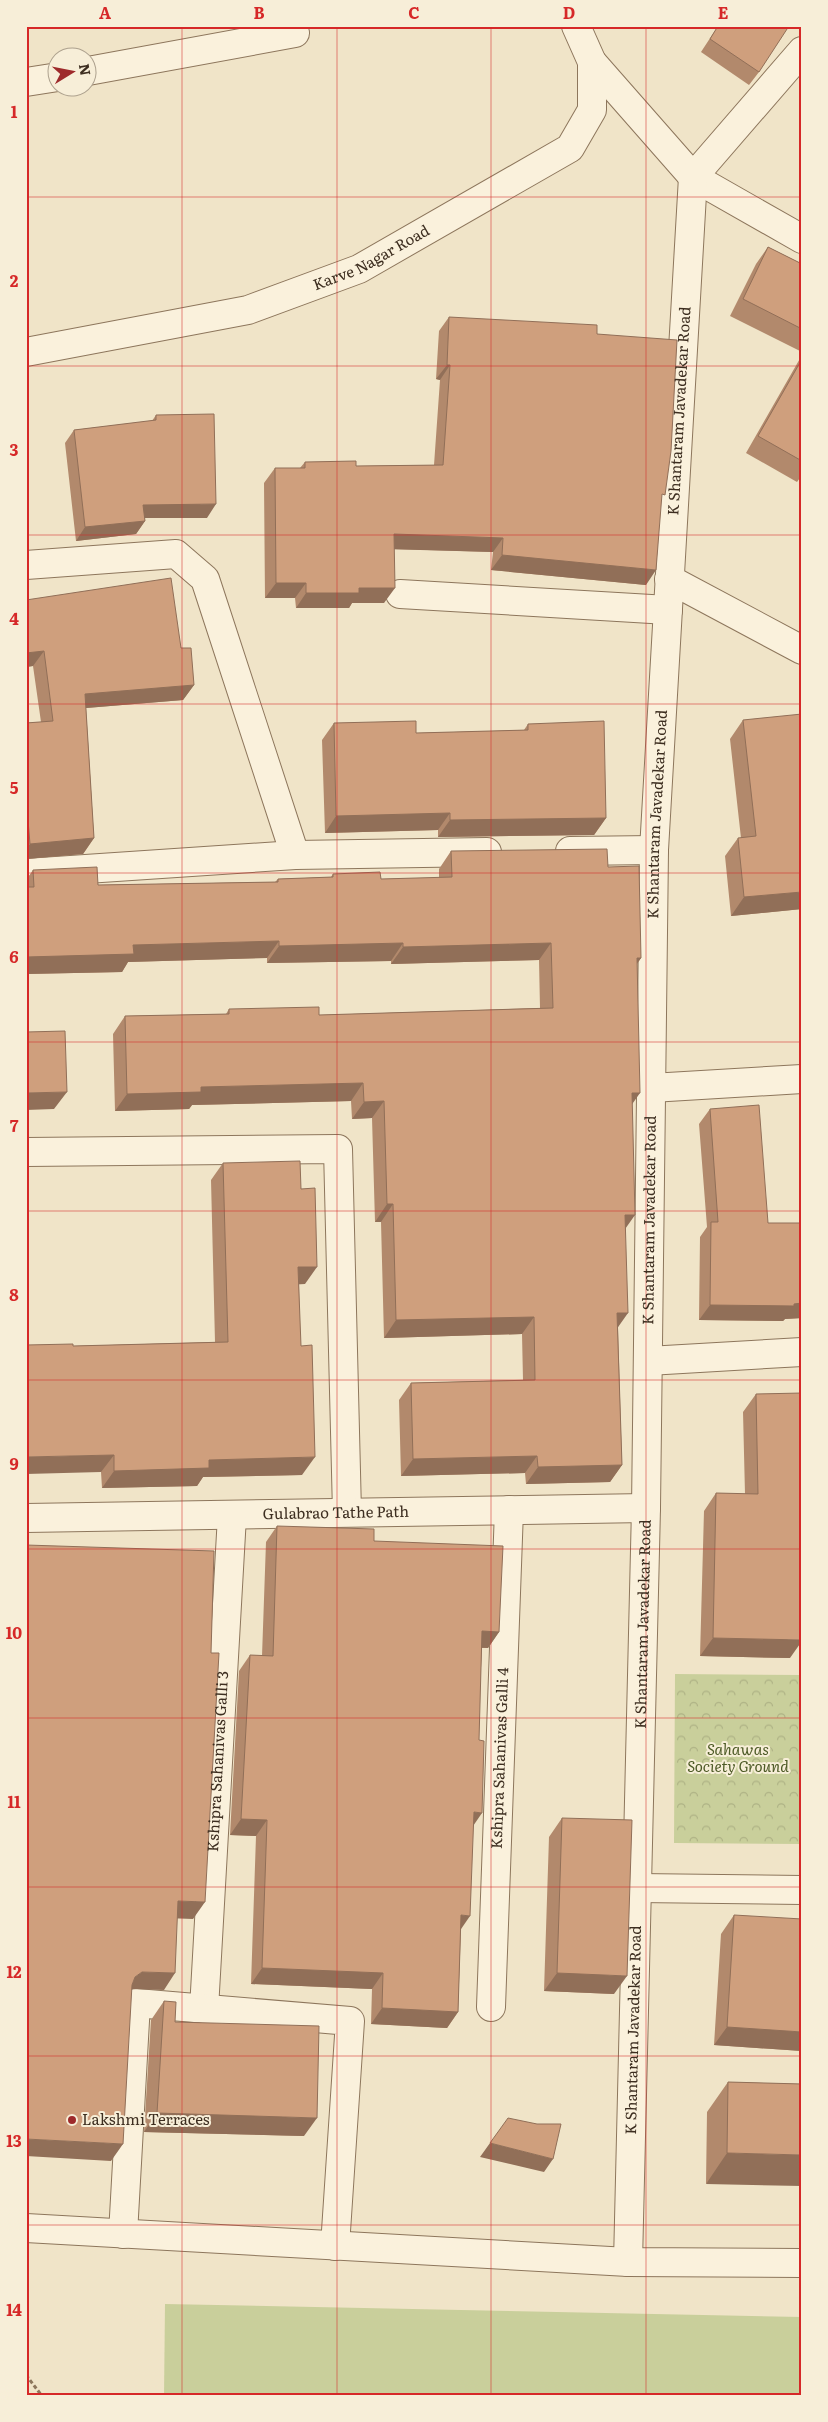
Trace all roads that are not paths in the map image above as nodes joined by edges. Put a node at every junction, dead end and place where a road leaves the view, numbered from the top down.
1 (576, 26) edge
2 (295, 33) dead end
3 (802, 51) edge
4 (592, 62) junction
5 (98, 69) edge
6 (48, 79) edge
7 (26, 82) edge
8 (693, 177) junction
9 (795, 230) edge
10 (26, 352) edge
11 (26, 565) edge
12 (669, 580) junction
13 (400, 594) dead end
14 (668, 610) junction
15 (802, 650) edge
16 (654, 850) junction
17 (514, 852) edge
18 (544, 852) edge
19 (295, 855) junction
20 (26, 873) edge
21 (802, 1079) edge
22 (651, 1088) junction
23 (26, 1152) edge
24 (802, 1352) edge
25 (648, 1361) junction
26 (646, 1508) junction
27 (509, 1510) junction
28 (346, 1512) junction
29 (232, 1516) junction
30 (26, 1518) edge
31 (638, 1888) junction
32 (802, 1890) edge
33 (492, 2007) dead end
34 (204, 2009) junction
35 (26, 2228) edge
36 (122, 2234) junction
37 (335, 2246) junction
38 (628, 2262) junction
39 (802, 2263) edge

1 - 4 street, Karve Nagar Road
2 - 5 street
3 - 8 street
4 - 8 street
4 - 10 street, Karve Nagar Road
6 - 7 street
8 - 9 street
8 - 12 street, K Shantaram Javadekar Road
11 - 19 street
12 - 14 street, K Shantaram Javadekar Road
12 - 15 street
13 - 14 street
14 - 16 street, K Shantaram Javadekar Road
16 - 18 street
16 - 22 street, K Shantaram Javadekar Road
17 - 19 street
19 - 20 street
21 - 22 street
22 - 25 street, K Shantaram Javadekar Road
23 - 28 street
24 - 25 street
25 - 26 street, K Shantaram Javadekar Road
26 - 27 street, Gulabrao Tathe Path
26 - 31 street, K Shantaram Javadekar Road
27 - 28 street, Gulabrao Tathe Path
27 - 33 street, Kshipra Sahanivas Galli 4
28 - 29 street, Gulabrao Tathe Path
29 - 30 street, Gulabrao Tathe Path
29 - 34 street, Kshipra Sahanivas Galli 3
31 - 32 street
31 - 38 street, K Shantaram Javadekar Road
34 - 36 street
34 - 37 street
35 - 36 street
36 - 37 street
37 - 38 street
38 - 39 street

